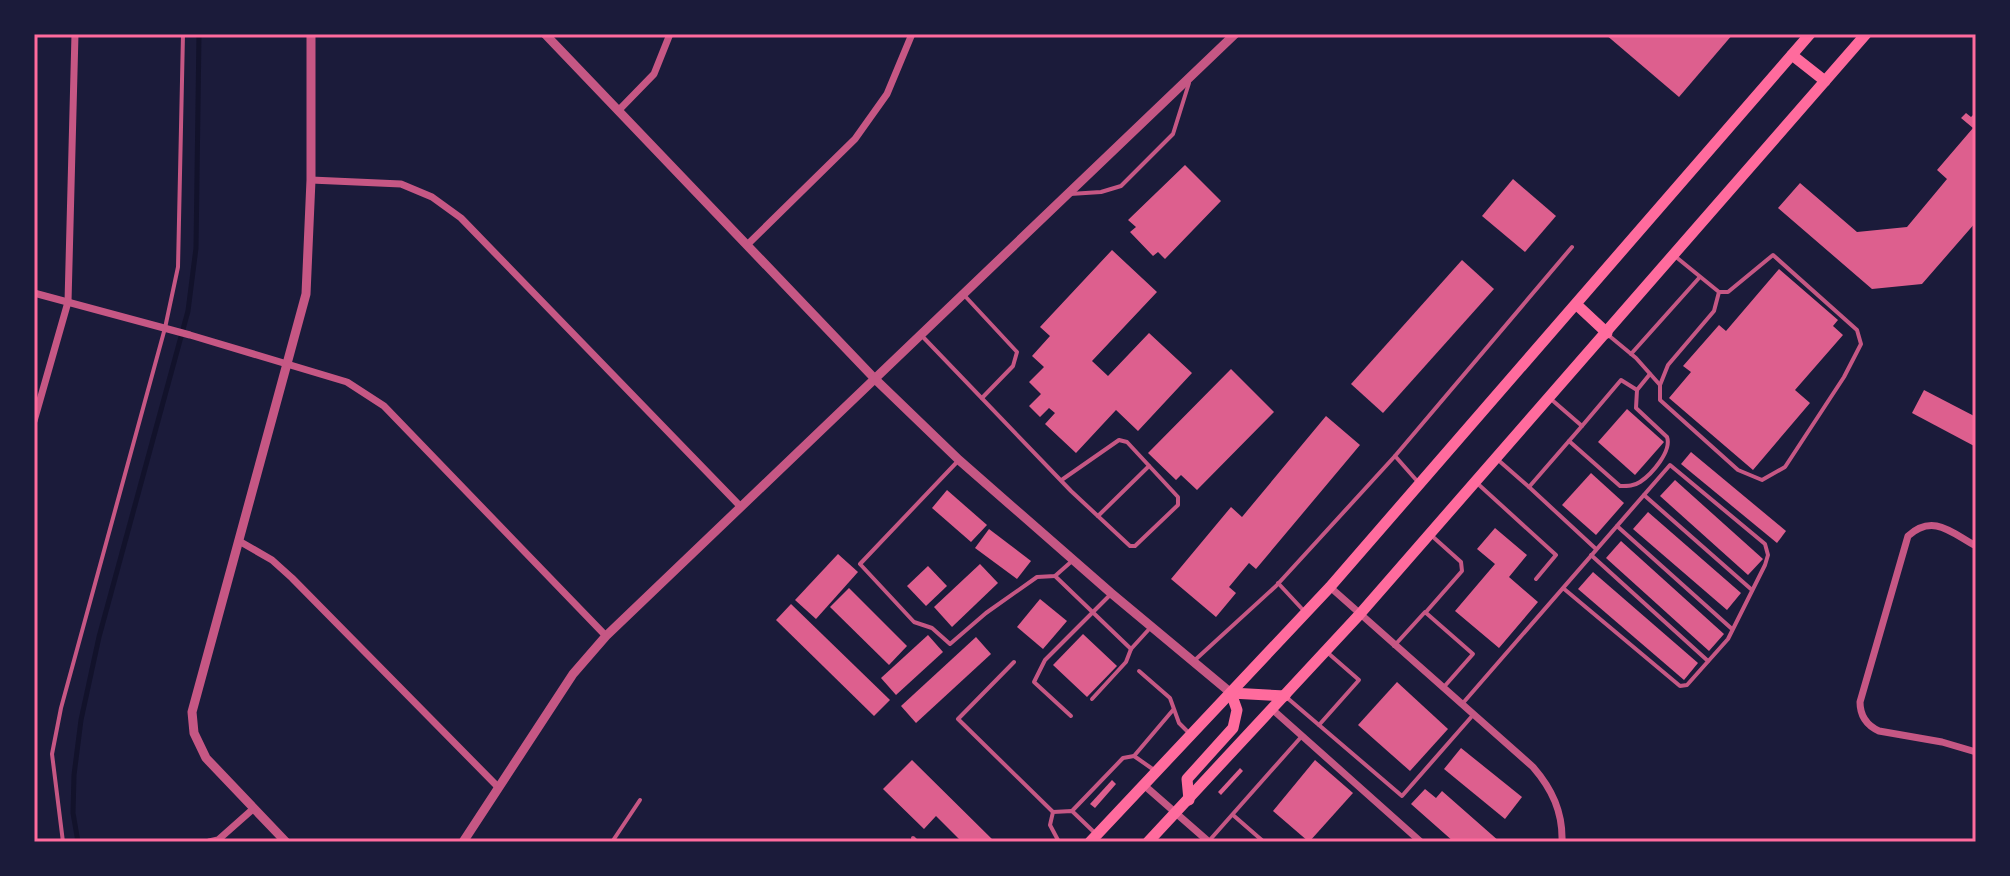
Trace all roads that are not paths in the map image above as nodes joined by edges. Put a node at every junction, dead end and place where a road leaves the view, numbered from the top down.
1 (75, 34) edge
2 (183, 34) edge
3 (311, 34) edge
4 (545, 34) edge
5 (670, 34) edge
6 (912, 34) edge
7 (1235, 34) edge
8 (1810, 34) edge
9 (1866, 34) edge
10 (1792, 55) junction
11 (1191, 76) junction
12 (1825, 81) junction
13 (618, 111) junction
14 (311, 180) junction
15 (1068, 194) junction
16 (747, 245) junction
17 (1572, 247) dead end
18 (1674, 256) junction
19 (1700, 278) junction
20 (1719, 292) junction
21 (34, 293) edge
22 (963, 294) junction
23 (68, 302) junction
24 (1577, 305) junction
25 (168, 329) junction
26 (1607, 333) junction
27 (921, 335) junction
28 (1631, 354) junction
29 (289, 364) junction
30 (1650, 374) junction
31 (875, 379) junction
32 (1660, 385) junction
33 (1637, 390) junction
34 (982, 398) junction
35 (1550, 398) junction
36 (34, 421) edge
37 (1582, 426) junction
38 (1569, 441) junction
39 (1395, 456) junction
40 (1497, 459) junction
41 (959, 460) junction
42 (1149, 466) junction
43 (1063, 479) junction
44 (1476, 482) junction
45 (1420, 483) junction
46 (1529, 487) junction
47 (1644, 495) junction
48 (740, 506) junction
49 (1098, 516) junction
50 (1617, 526) junction
51 (1430, 534) junction
52 (239, 541) junction
53 (1976, 546) edge
54 (1596, 549) junction
55 (1591, 555) junction
56 (1074, 560) junction
57 (1055, 576) junction
58 (1536, 579) dead end
59 (1278, 583) junction
60 (1330, 587) junction
61 (1563, 588) junction
62 (1752, 590) junction
63 (1111, 593) junction
64 (1306, 612) junction
65 (1425, 612) junction
66 (1092, 613) junction
67 (1359, 615) junction
68 (1151, 627) junction
69 (1732, 629) junction
70 (606, 636) junction
71 (1394, 646) junction
72 (1131, 649) junction
73 (1326, 651) junction
74 (1708, 661) junction
75 (1014, 662) dead end
76 (1192, 662) junction
77 (1139, 671) dead end
78 (1443, 688) junction
79 (1231, 693) junction
80 (1285, 696) junction
81 (1092, 699) dead end
82 (1462, 705) junction
83 (1173, 710) junction
84 (1273, 710) junction
85 (1473, 715) junction
86 (1071, 716) dead end
87 (1319, 725) junction
88 (1192, 735) junction
89 (1302, 736) junction
90 (1976, 752) edge
91 (1134, 756) junction
92 (1157, 773) junction
93 (1145, 786) junction
94 (498, 787) junction
95 (640, 800) dead end
96 (1189, 800) junction
97 (254, 808) junction
98 (1072, 811) junction
99 (1053, 812) junction
100 (1176, 814) junction
101 (1232, 815) junction
102 (1094, 838) edge
103 (63, 842) edge
104 (209, 842) edge
105 (286, 842) edge
106 (463, 842) edge
107 (612, 842) edge
108 (1059, 842) edge
109 (1148, 842) edge
110 (1208, 842) edge
111 (1264, 842) edge
112 (1421, 842) edge
113 (1562, 842) edge

1 - 23 street
2 - 25 lane
3 - 14 street
4 - 13 street
5 - 13 street
6 - 16 street
7 - 11 street
8 - 10 main road
9 - 12 main road
10 - 12 main road
10 - 24 main road
11 - 15 street
11 - 15 lane
12 - 18 main road
13 - 16 street
14 - 29 street
14 - 48 street
15 - 22 street
16 - 31 street
17 - 39 lane
18 - 19 lane
18 - 26 main road
19 - 20 lane
19 - 28 lane
20 - 32 lane
20 - 32 lane
21 - 23 street
22 - 27 street
22 - 34 lane
23 - 25 street
23 - 36 street
24 - 26 main road
24 - 45 main road
25 - 29 street
25 - 103 lane
26 - 28 lane
26 - 35 main road
27 - 31 street
27 - 34 lane
28 - 30 lane
29 - 52 street
29 - 70 street
30 - 32 lane
30 - 33 lane
31 - 41 street
31 - 48 street
33 - 37 lane
33 - 38 lane
34 - 43 lane
35 - 37 lane
35 - 40 main road
37 - 38 lane
38 - 46 lane
39 - 45 lane
39 - 59 lane
40 - 44 main road
40 - 46 lane
41 - 56 street
41 - 57 lane
42 - 43 lane
42 - 49 lane
42 - 49 lane
43 - 49 lane
44 - 51 main road
44 - 58 lane
45 - 60 main road
46 - 54 lane
47 - 50 lane
47 - 62 lane
47 - 62 lane
48 - 70 street
50 - 54 lane
50 - 69 lane
51 - 65 lane
51 - 67 main road
52 - 94 street
52 - 97 street
53 - 90 street
54 - 55 lane
55 - 61 lane
55 - 74 lane
56 - 57 lane
56 - 63 street
57 - 66 lane
59 - 64 lane
59 - 76 lane
60 - 64 main road
60 - 67 street
61 - 74 lane
61 - 82 lane
62 - 69 lane
63 - 66 lane
63 - 68 street
64 - 79 main road
65 - 71 lane
65 - 78 lane
66 - 72 lane
66 - 86 lane
67 - 71 street
67 - 73 main road
68 - 72 lane
68 - 76 street
69 - 74 lane
70 - 94 street
71 - 78 street
72 - 81 lane
73 - 80 main road
73 - 87 lane
75 - 99 lane
76 - 79 street
77 - 83 lane
78 - 82 street
79 - 80 main road
79 - 88 main road
79 - 96 main road
80 - 84 main road
80 - 87 lane
82 - 85 street
83 - 88 lane
83 - 91 lane
84 - 89 street
84 - 96 main road
85 - 87 lane
85 - 113 street
88 - 92 main road
89 - 101 lane
89 - 112 street
91 - 92 lane
91 - 98 lane
92 - 93 main road
93 - 100 street
93 - 102 main road
94 - 106 street
95 - 107 lane
96 - 100 main road
97 - 104 street
97 - 105 street
98 - 99 lane
98 - 102 lane
99 - 108 lane
100 - 109 main road
100 - 110 street
101 - 110 lane
101 - 111 lane

